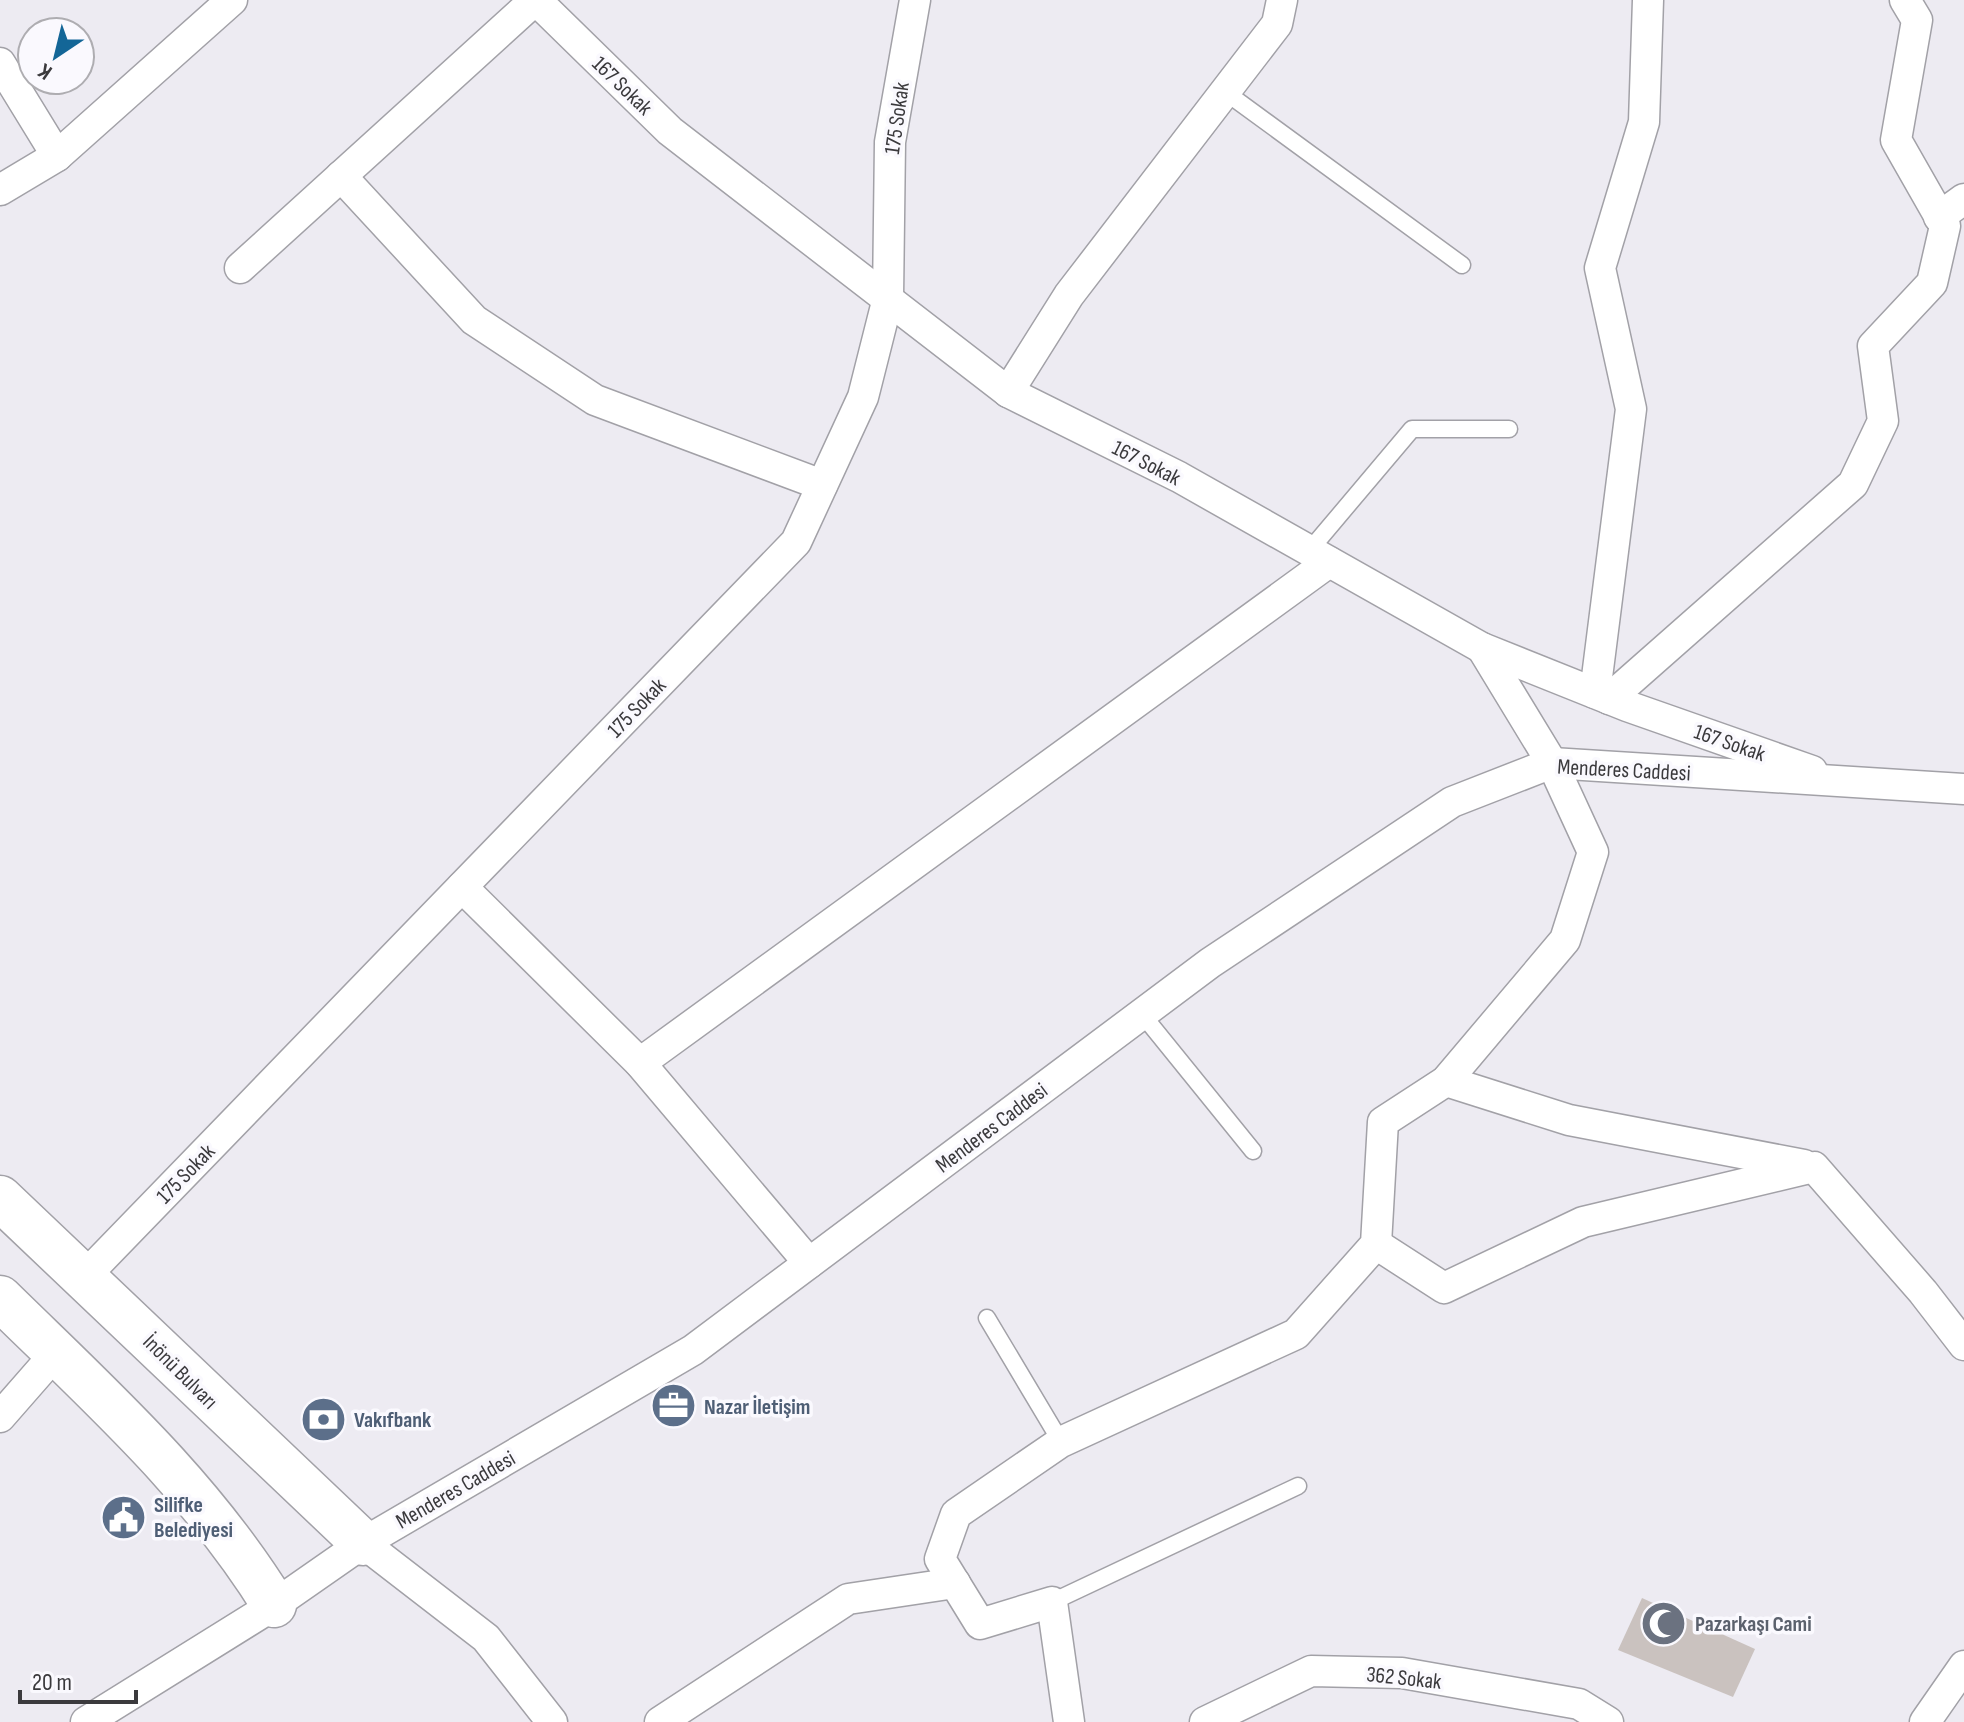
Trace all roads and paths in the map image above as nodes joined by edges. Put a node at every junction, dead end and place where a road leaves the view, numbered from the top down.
1 (232, 0) edge
2 (536, 0) edge
3 (915, 0) edge
4 (1282, 0) edge
5 (1648, 0) edge
6 (1905, 0) edge
7 (0, 63) edge
8 (1224, 91) junction
9 (57, 156) junction
10 (341, 176) junction
11 (0, 190) edge
12 (1964, 199) edge
13 (1939, 217) junction
14 (1462, 265) dead end
15 (240, 268) dead end
16 (888, 298) junction
17 (1008, 392) junction
18 (1509, 429) dead end
19 (822, 485) junction
20 (1319, 556) junction
21 (1482, 648) junction
22 (1602, 696) junction
23 (1552, 763) junction
24 (1845, 782) junction
25 (1964, 789) edge
26 (462, 887) junction
27 (1142, 1014) junction
28 (640, 1063) junction
29 (1446, 1081) junction
30 (1253, 1151) dead end
31 (1814, 1167) junction
32 (0, 1198) edge
33 (1376, 1244) junction
34 (809, 1263) junction
35 (85, 1276) junction
36 (0, 1298) edge
37 (987, 1318) dead end
38 (1964, 1345) edge
39 (56, 1353) junction
40 (0, 1417) edge
41 (1061, 1442) junction
42 (1298, 1486) dead end
43 (363, 1543) junction
44 (955, 1583) junction
45 (1052, 1602) junction
46 (274, 1605) junction
47 (1964, 1666) edge
48 (1955, 1698) edge
49 (86, 1722) edge
50 (552, 1722) edge
51 (660, 1722) edge
52 (1069, 1722) edge
53 (1205, 1722) edge
54 (1608, 1722) edge
55 (1925, 1722) edge

1 - 9 street
2 - 10 street
2 - 16 street, 167 Sokak
3 - 16 street, 175 Sokak
4 - 8 street
5 - 22 street
6 - 13 street
7 - 9 street
8 - 14 lane
8 - 17 street
9 - 11 street
10 - 15 street
10 - 19 street
12 - 13 street
13 - 22 street
16 - 17 street, 167 Sokak
16 - 19 street, 175 Sokak
17 - 20 street, 167 Sokak
18 - 20 lane
19 - 26 street, 175 Sokak
20 - 21 street, 167 Sokak
20 - 28 street
21 - 22 street, 167 Sokak
21 - 23 street
22 - 24 street, 167 Sokak
23 - 24 street, Menderes Caddesi
23 - 27 street, Menderes Caddesi
23 - 29 street
24 - 25 street, Menderes Caddesi
26 - 28 street
26 - 35 street, 175 Sokak
27 - 30 lane
27 - 34 street, Menderes Caddesi
28 - 34 street
29 - 31 street
29 - 33 street
31 - 33 street
31 - 38 street
32 - 35 main road, İnönü Bulvarı
33 - 41 street
34 - 43 street, Menderes Caddesi
35 - 43 main road, İnönü Bulvarı
36 - 39 main road
37 - 41 lane
39 - 40 street
39 - 46 main road
41 - 44 street
42 - 45 lane
43 - 46 street, Menderes Caddesi
43 - 50 street
44 - 45 street
44 - 51 street
45 - 52 street
46 - 49 street, Menderes Caddesi
47 - 48 street
48 - 55 street
53 - 54 street, 362 Sokak

